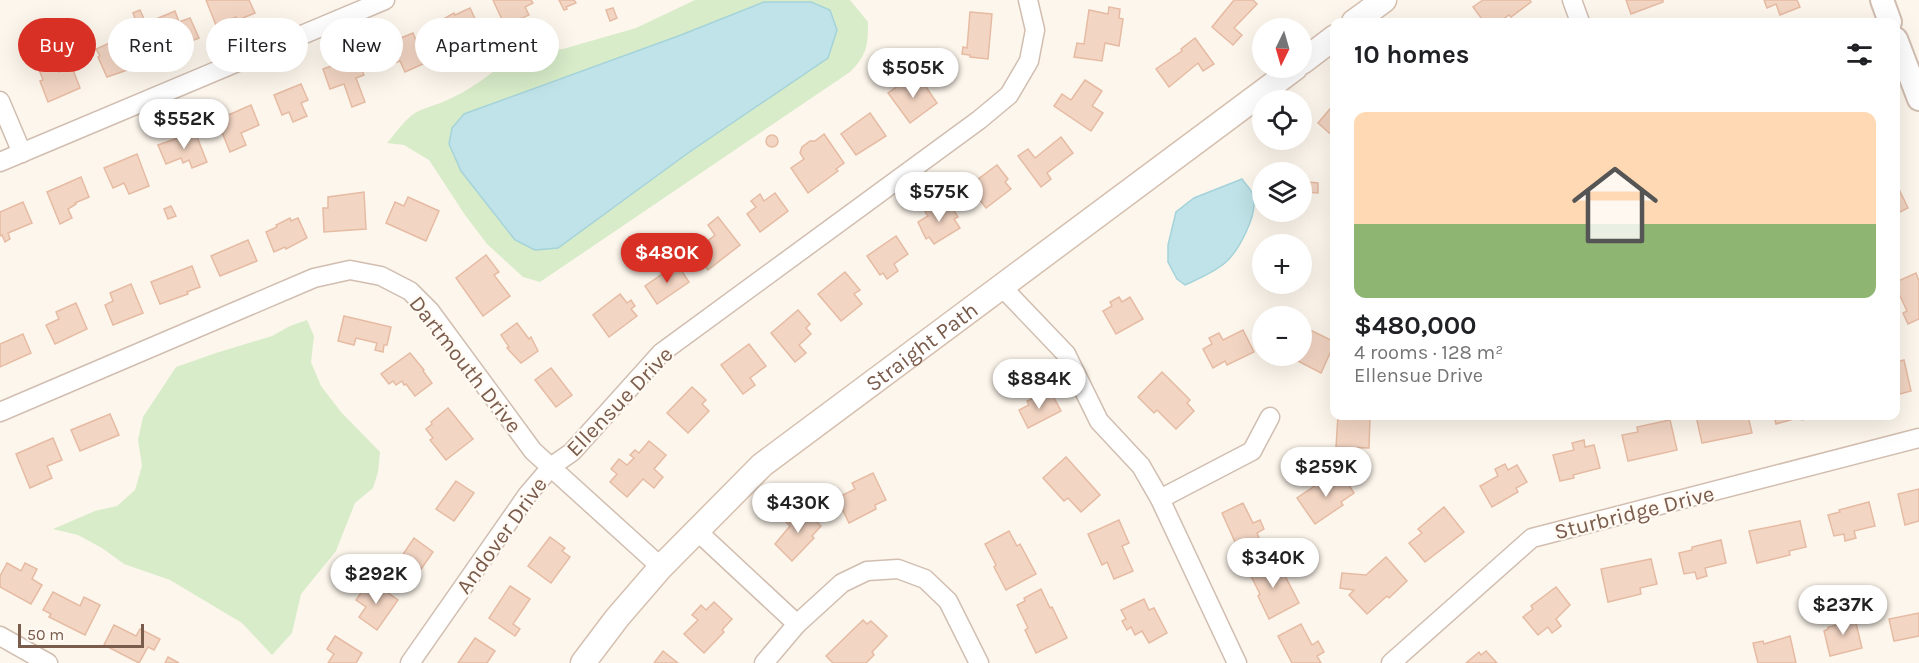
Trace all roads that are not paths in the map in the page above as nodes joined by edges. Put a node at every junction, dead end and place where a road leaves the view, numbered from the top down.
1 (385, 0) edge
2 (1028, 0) edge
3 (1384, 0) edge
4 (1572, 0) edge
5 (1882, 0) edge
6 (1359, 18) edge
7 (1579, 18) edge
8 (1889, 18) edge
9 (1330, 41) edge
10 (1900, 49) edge
11 (1312, 54) edge
12 (1281, 78) edge
13 (1919, 99) edge
14 (0, 101) edge
15 (22, 153) junction
16 (0, 162) edge
17 (1002, 287) junction
18 (0, 412) edge
19 (1270, 417) dead end
20 (1919, 438) edge
21 (552, 466) junction
22 (1160, 499) junction
23 (696, 530) junction
24 (661, 567) junction
25 (797, 624) junction
26 (0, 636) edge
27 (48, 663) edge
28 (410, 663) edge
29 (583, 663) edge
30 (764, 663) edge
31 (979, 663) edge
32 (1237, 663) edge
33 (1390, 663) edge

1 - 15 street
2 - 21 street, Ellensue Drive
3 - 6 main road
4 - 7 street
5 - 8 street
9 - 11 main road
10 - 13 street
12 - 17 main road, Straight Path
14 - 15 street
15 - 16 street
17 - 22 street
17 - 23 main road, Straight Path
18 - 21 street, Dartmouth Drive
19 - 22 street
20 - 33 street, Sturbridge Drive
21 - 24 street, Dartmouth Drive
21 - 28 street, Andover Drive
22 - 32 street
23 - 24 main road, Straight Path
23 - 25 street
24 - 29 main road, Straight Path
25 - 30 street
25 - 31 street
26 - 27 street

